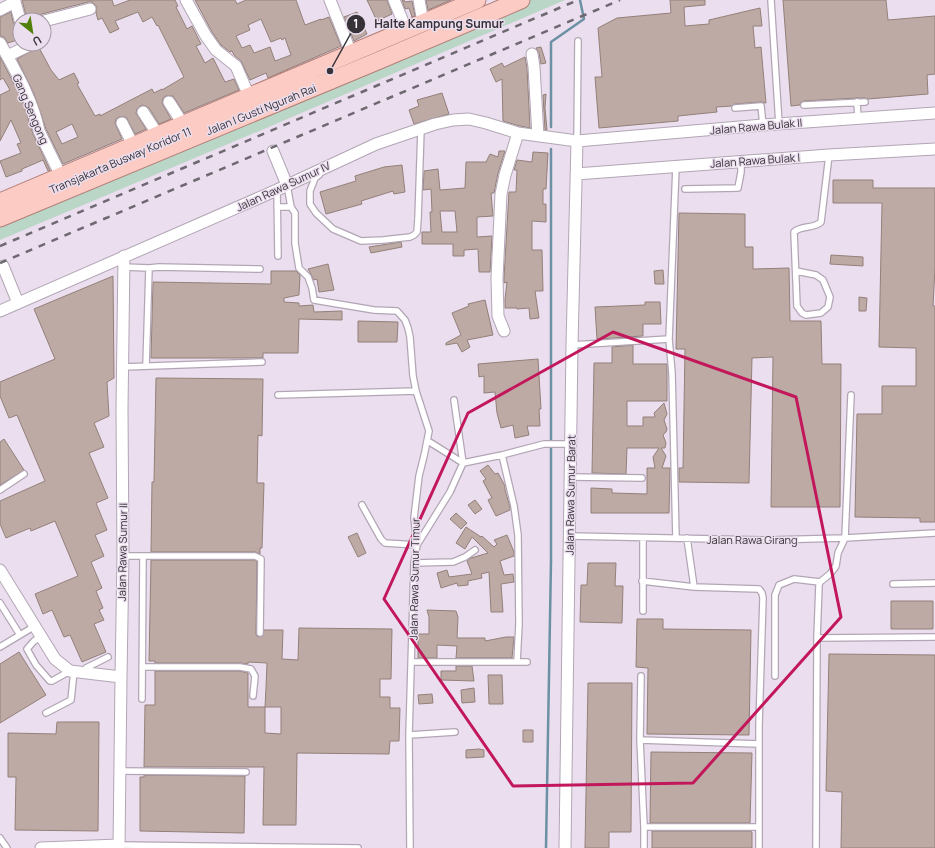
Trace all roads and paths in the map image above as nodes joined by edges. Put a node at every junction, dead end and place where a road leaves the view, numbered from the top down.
1 (186, 0) edge
2 (330, 0) edge
3 (394, 0) edge
4 (419, 0) edge
5 (477, 0) edge
6 (506, 0) edge
7 (521, 0) edge
8 (771, 0) edge
9 (15, 1) edge
10 (90, 9) dead end
11 (0, 10) edge
12 (18, 12) edge
13 (52, 19) edge
14 (423, 22) junction
15 (406, 30) junction
16 (578, 41) dead end
17 (0, 43) edge
18 (15, 52) edge
19 (351, 53) junction
20 (532, 54) dead end
21 (7, 56) junction
22 (285, 92) dead end
23 (249, 96) junction
24 (169, 102) dead end
25 (858, 102) junction
26 (865, 102) dead end
27 (804, 106) dead end
28 (735, 108) dead end
29 (143, 112) dead end
30 (935, 113) edge
31 (858, 118) junction
32 (122, 123) dead end
33 (182, 124) junction
34 (779, 124) junction
35 (763, 125) junction
36 (421, 129) junction
37 (518, 133) junction
38 (158, 135) junction
39 (538, 136) junction
40 (577, 141) junction
41 (133, 145) junction
42 (935, 149) edge
43 (273, 151) dead end
44 (829, 155) junction
45 (341, 160) junction
46 (741, 161) junction
47 (676, 167) junction
48 (576, 174) junction
49 (61, 176) junction
50 (282, 188) junction
51 (685, 189) dead end
52 (0, 202) edge
53 (291, 207) junction
54 (277, 208) junction
55 (0, 218) edge
56 (278, 256) dead end
57 (124, 261) junction
58 (3, 266) dead end
59 (149, 268) junction
60 (260, 269) dead end
61 (796, 271) junction
62 (18, 303) junction
63 (0, 311) edge
64 (504, 331) dead end
65 (669, 339) junction
66 (572, 345) junction
67 (262, 362) dead end
68 (146, 366) junction
69 (123, 367) junction
70 (416, 391) junction
71 (278, 395) dead end
72 (851, 395) dead end
73 (454, 400) dead end
74 (428, 441) junction
75 (565, 444) junction
76 (502, 455) junction
77 (463, 463) junction
78 (24, 474) dead end
79 (570, 477) junction
80 (642, 478) dead end
81 (0, 490) edge
82 (362, 505) dead end
83 (935, 533) edge
84 (570, 536) junction
85 (643, 538) junction
86 (676, 538) junction
87 (687, 538) junction
88 (845, 538) junction
89 (417, 545) junction
90 (475, 550) dead end
91 (123, 556) junction
92 (143, 556) junction
93 (414, 563) junction
94 (1, 574) edge
95 (642, 581) junction
96 (820, 582) junction
97 (935, 583) edge
98 (893, 584) dead end
99 (694, 587) junction
100 (0, 603) edge
101 (643, 610) dead end
102 (34, 626) junction
103 (260, 633) dead end
104 (20, 635) junction
105 (42, 637) junction
106 (817, 638) junction
107 (935, 638) edge
108 (0, 647) edge
109 (108, 658) dead end
110 (412, 662) junction
111 (517, 662) junction
112 (527, 662) dead end
113 (142, 667) junction
114 (76, 671) junction
115 (641, 676) dead end
116 (775, 676) dead end
117 (120, 677) junction
118 (253, 696) dead end
119 (142, 699) dead end
120 (46, 713) dead end
121 (455, 732) dead end
122 (409, 735) junction
123 (640, 740) junction
124 (759, 744) junction
125 (120, 772) junction
126 (246, 772) dead end
127 (644, 827) junction
128 (759, 827) junction
129 (0, 838) edge
130 (119, 846) edge
131 (203, 847) edge
132 (6, 848) edge
133 (41, 848) edge
134 (358, 848) edge
135 (410, 848) edge
136 (565, 848) edge
137 (644, 848) edge
138 (759, 848) edge
139 (816, 848) edge

1 - 23 street
2 - 19 street
3 - 15 street
4 - 14 street
5 - 14 main road, Jalan I Gusti Ngurah Rai
6 - 22 lane
7 - 55 main road, Jalan I Gusti Ngurah Rai
8 - 34 lane
9 - 11 street
9 - 12 street
10 - 13 street
14 - 15 main road, Jalan I Gusti Ngurah Rai
15 - 19 main road, Jalan I Gusti Ngurah Rai
16 - 40 lane
17 - 21 street, Gang Sengong
18 - 21 street
19 - 23 main road, Jalan I Gusti Ngurah Rai
20 - 39 street
21 - 49 street, Gang Sengong
23 - 33 main road, Jalan I Gusti Ngurah Rai
24 - 33 street
25 - 26 lane
25 - 27 lane
25 - 31 lane
28 - 35 lane
29 - 38 street
30 - 31 street, Jalan Rawa Bulak II
31 - 34 street, Jalan Rawa Bulak II
32 - 41 street
33 - 38 main road, Jalan I Gusti Ngurah Rai
34 - 35 street, Jalan Rawa Bulak II
35 - 40 street, Jalan Rawa Bulak II
36 - 37 street, Jalan Rawa Sumur IV
36 - 45 street, Jalan Rawa Sumur IV
36 - 45 lane
37 - 39 street, Jalan Rawa Sumur IV
37 - 64 street
38 - 41 main road, Jalan I Gusti Ngurah Rai
39 - 40 street, Jalan Rawa Sumur IV
40 - 48 street, Jalan Rawa Sumur Barat
41 - 49 main road, Jalan I Gusti Ngurah Rai
42 - 44 street, Jalan Rawa Bulak I
43 - 50 street
44 - 46 street, Jalan Rawa Bulak I
44 - 61 lane
45 - 50 street, Jalan Rawa Sumur IV
46 - 47 street, Jalan Rawa Bulak I
46 - 51 lane
47 - 48 street, Jalan Rawa Bulak I
47 - 65 lane
48 - 66 street, Jalan Rawa Sumur Barat
49 - 52 main road, Jalan I Gusti Ngurah Rai
50 - 53 lane
50 - 54 lane
50 - 57 street, Jalan Rawa Sumur IV
53 - 54 lane
53 - 70 lane, Jalan Rawa Sumur Timur
54 - 56 lane
57 - 59 lane
57 - 62 street, Jalan Rawa Sumur IV
57 - 69 street, Jalan Rawa Sumur II
58 - 62 street
59 - 60 lane
59 - 68 lane
61 - 61 lane
62 - 63 street, Jalan Rawa Sumur IV
65 - 66 lane
65 - 86 lane
66 - 75 street, Jalan Rawa Sumur Barat
67 - 68 lane
68 - 69 lane
69 - 91 street, Jalan Rawa Sumur II
70 - 71 lane
70 - 74 lane, Jalan Rawa Sumur Timur
72 - 88 lane
73 - 77 lane
74 - 77 lane
74 - 89 lane, Jalan Rawa Sumur Timur
75 - 76 lane
75 - 79 street, Jalan Rawa Sumur Barat
76 - 77 lane
76 - 111 lane
77 - 89 lane
78 - 81 lane
79 - 80 lane
79 - 84 street, Jalan Rawa Sumur Barat
82 - 89 lane
83 - 88 lane, Jalan Rawa Girang
84 - 85 lane, Jalan Rawa Girang
84 - 136 street, Jalan Rawa Sumur Barat
85 - 86 lane, Jalan Rawa Girang
85 - 95 lane
86 - 87 lane, Jalan Rawa Girang
87 - 88 lane, Jalan Rawa Girang
87 - 99 lane
88 - 96 lane
89 - 93 lane, Jalan Rawa Sumur Timur
90 - 93 lane
91 - 92 lane
91 - 117 street, Jalan Rawa Sumur II
92 - 103 lane
92 - 113 lane
93 - 110 lane, Jalan Rawa Sumur Timur
94 - 102 street
95 - 99 lane
95 - 101 lane
96 - 106 lane
96 - 116 lane
97 - 98 lane
99 - 124 lane
100 - 104 lane
102 - 104 lane
102 - 105 street
104 - 108 lane
105 - 114 street
105 - 114 lane
106 - 107 lane
106 - 139 lane
109 - 114 lane
110 - 111 lane
110 - 122 lane, Jalan Rawa Sumur Timur
111 - 112 lane
113 - 118 lane
113 - 119 lane
114 - 117 street
114 - 120 lane
115 - 123 lane
117 - 125 street, Jalan Rawa Sumur II
121 - 122 lane
122 - 135 lane, Jalan Rawa Sumur Timur
123 - 124 lane
123 - 127 lane
124 - 128 lane
125 - 126 lane
125 - 130 street, Jalan Rawa Sumur II
127 - 128 lane
127 - 137 lane
128 - 138 lane
129 - 132 lane
130 - 131 lane
130 - 133 street
131 - 134 lane

